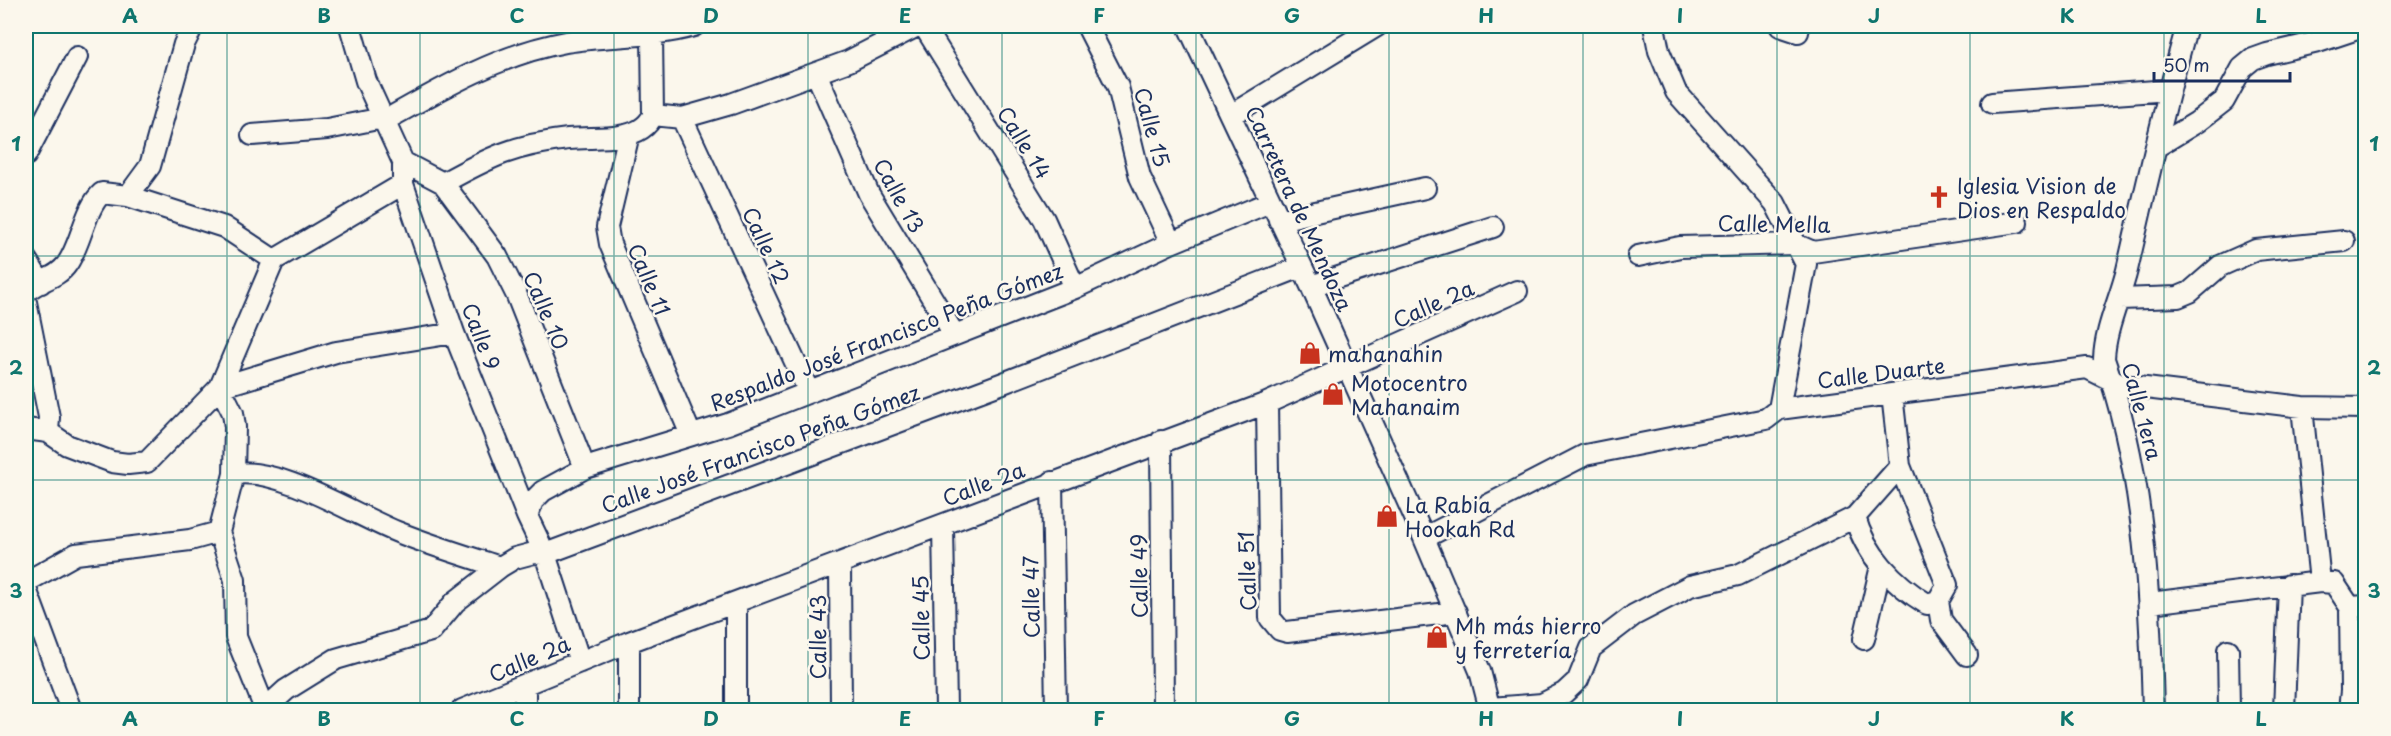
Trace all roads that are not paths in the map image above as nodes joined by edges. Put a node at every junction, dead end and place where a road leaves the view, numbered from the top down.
1 (193, 26) edge
2 (350, 26) edge
3 (694, 26) edge
4 (916, 26) edge
5 (924, 26) edge
6 (1087, 26) edge
7 (1188, 26) edge
8 (1377, 26) edge
9 (1654, 26) edge
10 (2187, 26) edge
11 (2366, 26) edge
12 (652, 34) junction
13 (77, 57) dead end
14 (816, 73) junction
15 (2169, 90) junction
16 (1992, 103) dead end
17 (653, 115) junction
18 (1231, 115) junction
19 (682, 118) junction
20 (384, 119) junction
21 (629, 134) junction
22 (252, 135) dead end
23 (2156, 147) junction
24 (26, 155) edge
25 (403, 162) junction
26 (443, 183) junction
27 (403, 184) junction
28 (1425, 188) dead end
29 (128, 196) junction
30 (1270, 202) junction
31 (1279, 220) junction
32 (2017, 222) dead end
33 (1493, 227) dead end
34 (2344, 242) dead end
35 (1171, 243) junction
36 (1795, 244) junction
37 (1638, 256) dead end
38 (26, 259) edge
39 (274, 260) junction
40 (1301, 267) junction
41 (1311, 286) junction
42 (33, 287) edge
43 (1075, 288) junction
44 (1517, 291) dead end
45 (2120, 299) junction
46 (26, 302) edge
47 (454, 333) junction
48 (954, 334) junction
49 (1347, 368) junction
50 (2111, 378) junction
51 (220, 387) junction
52 (809, 392) junction
53 (1892, 394) junction
54 (1267, 403) junction
55 (2302, 407) junction
56 (2366, 408) edge
57 (1779, 409) junction
58 (26, 429) edge
59 (48, 432) junction
60 (691, 435) junction
61 (1161, 441) junction
62 (1900, 466) junction
63 (585, 468) junction
64 (234, 474) junction
65 (1052, 482) junction
66 (527, 516) junction
67 (1855, 518) junction
68 (943, 525) junction
69 (219, 532) junction
70 (1424, 538) junction
71 (545, 554) junction
72 (840, 563) junction
73 (1881, 566) junction
74 (500, 567) junction
75 (26, 582) edge
76 (2320, 582) junction
77 (2289, 585) junction
78 (26, 589) edge
79 (1938, 601) junction
80 (2150, 603) junction
81 (736, 604) junction
82 (2358, 606) edge
83 (1456, 612) junction
84 (33, 633) edge
85 (1864, 639) dead end
86 (628, 642) junction
87 (2228, 650) dead end
88 (1967, 655) dead end
89 (580, 662) junction
90 (525, 686) junction
91 (1490, 709) edge
92 (265, 710) edge
93 (71, 711) edge
94 (462, 711) edge
95 (525, 711) edge
96 (629, 711) edge
97 (736, 711) edge
98 (841, 711) edge
99 (946, 711) edge
100 (1056, 711) edge
101 (1163, 711) edge
102 (2153, 711) edge
103 (2229, 711) edge
104 (2284, 711) edge
105 (2349, 711) edge

1 - 29 street
2 - 20 street, Calle 9
3 - 12 street
4 - 14 street
5 - 43 street, Calle 14
6 - 35 street, Calle 15
7 - 18 street, Carretera de Mendoza
8 - 18 street
9 - 36 street
10 - 15 street, Calle 1era
11 - 23 street
12 - 17 street
12 - 20 street
13 - 24 street
14 - 19 street
14 - 48 street, Calle 13
15 - 16 street
15 - 23 street, Calle 1era
17 - 19 street
17 - 21 street
18 - 30 street, Carretera de Mendoza
19 - 52 street, Calle 12
20 - 22 street
20 - 25 street, Calle 9
21 - 26 street
21 - 60 street, Calle 11
23 - 45 street, Calle 1era
25 - 26 street
25 - 27 street, Calle 9
26 - 63 street, Calle 10
27 - 39 street
27 - 47 street, Calle 9
28 - 31 street
29 - 39 street
29 - 42 street
30 - 31 street, Carretera de Mendoza
30 - 35 street, Respaldo José Francisco Peña Gómez
31 - 40 street, Carretera de Mendoza
32 - 36 street, Calle Mella
33 - 41 street
34 - 45 street
35 - 43 street, Respaldo José Francisco Peña Gómez
36 - 37 street, Calle Mella
36 - 57 street
38 - 42 street
39 - 51 street
40 - 41 street, Carretera de Mendoza
40 - 71 street, Calle José Francisco Peña Gómez
41 - 49 street, Carretera de Mendoza
43 - 48 street, Respaldo José Francisco Peña Gómez
44 - 49 street, Calle 2a
45 - 50 street, Calle 1era
46 - 59 street
47 - 51 street
47 - 66 street, Calle 9
48 - 52 street, Respaldo José Francisco Peña Gómez
49 - 54 street, Calle 2a
49 - 70 street, Carretera de Mendoza
50 - 53 street, Calle Duarte
50 - 55 street, Calle Duarte
50 - 80 street, Calle 1era
51 - 59 street
51 - 64 street
52 - 60 street, Respaldo José Francisco Peña Gómez
53 - 57 street, Calle Duarte
53 - 62 street
54 - 61 street, Calle 2a
54 - 83 street, Calle 51
55 - 56 street, Calle Duarte
55 - 76 street
57 - 70 street, Calle Duarte
58 - 59 street
60 - 63 street, Respaldo José Francisco Peña Gómez
61 - 65 street, Calle 2a
61 - 101 street, Calle 49
62 - 67 street
62 - 79 street
63 - 66 street, Respaldo José Francisco Peña Gómez
64 - 69 street
64 - 74 street
65 - 68 street, Calle 2a
65 - 100 street, Calle 47
66 - 71 street, Calle 9
67 - 73 street
67 - 91 street
68 - 72 street, Calle 2a
68 - 99 street, Calle 45
69 - 75 street
69 - 92 street
70 - 83 street, Carretera de Mendoza
71 - 74 street, Calle José Francisco Peña Gómez
71 - 89 street, Calle 9
72 - 81 street, Calle 2a
72 - 98 street, Calle 43
73 - 79 street
73 - 85 street
74 - 92 street, Calle José Francisco Peña Gómez
76 - 77 street
76 - 82 street
77 - 80 street
77 - 104 street
78 - 84 street
79 - 88 street
80 - 102 street, Calle 1era
81 - 86 street, Calle 2a
81 - 97 street
82 - 105 street
83 - 91 street, Carretera de Mendoza
84 - 93 street
86 - 89 street, Calle 2a
86 - 96 street
87 - 103 street
89 - 90 street, Calle 2a
90 - 94 street, Calle 2a
90 - 95 street

